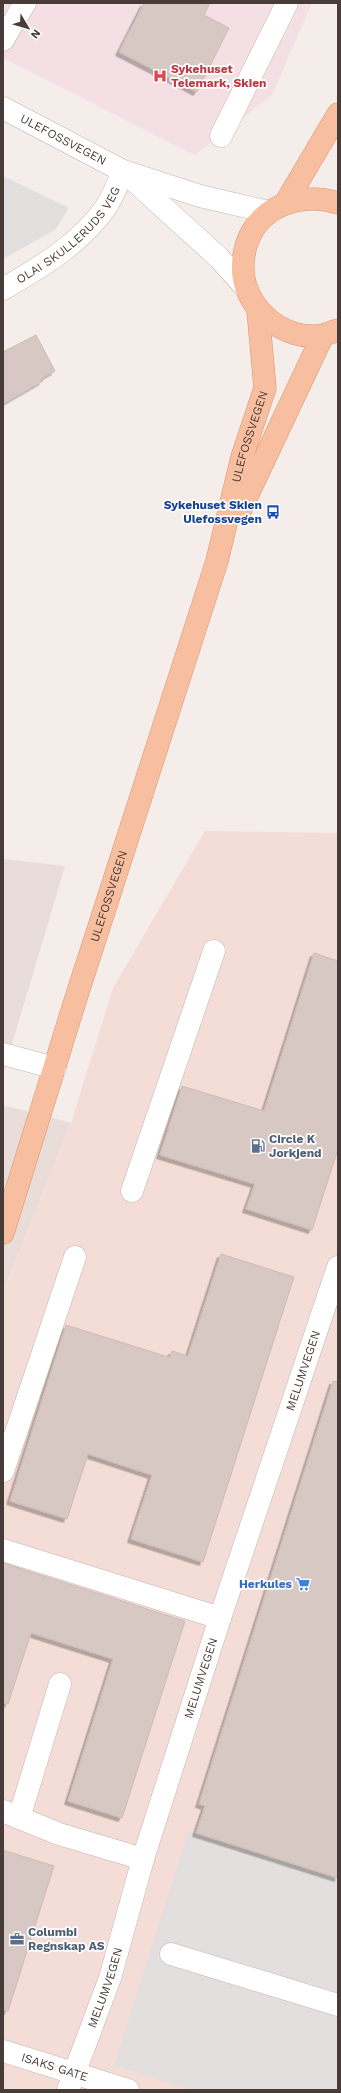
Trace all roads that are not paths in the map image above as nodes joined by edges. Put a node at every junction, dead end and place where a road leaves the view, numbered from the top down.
1 (25, 3) edge
2 (287, 3) edge
3 (3, 40) edge
4 (3, 108) edge
5 (338, 114) edge
6 (221, 136) dead end
7 (124, 172) junction
8 (338, 203) edge
9 (277, 207) junction
10 (3, 289) edge
11 (246, 289) junction
12 (258, 310) junction
13 (331, 332) edge
14 (216, 561) junction
15 (214, 951) dead end
16 (3, 1054) edge
17 (55, 1068) junction
18 (132, 1192) dead end
19 (3, 1232) edge
20 (75, 1257) dead end
21 (338, 1267) edge
22 (3, 1471) edge
23 (3, 1550) edge
24 (220, 1618) junction
25 (60, 1684) dead end
26 (11, 1815) edge
27 (143, 1859) junction
28 (171, 1954) dead end
29 (338, 2005) edge
30 (3, 2051) edge
31 (72, 2082) edge
32 (128, 2090) edge

1 - 3 street
2 - 6 street
4 - 7 street, ULEFOSSVEGEN
5 - 9 main road
7 - 9 street, ULEFOSSVEGEN
7 - 10 street, OLAI SKULLERUDS VEG
7 - 11 street, ULEFOSSVEGEN
8 - 9 main road
9 - 11 main road
11 - 12 main road
12 - 13 main road
12 - 14 main road, ULEFOSSVEGEN
13 - 14 main road, ULEFOSSVEGEN
14 - 17 main road, ULEFOSSVEGEN
15 - 18 street
16 - 17 street
17 - 19 main road, ULEFOSSVEGEN
20 - 22 street
21 - 24 street, MELUMVEGEN
23 - 24 street
24 - 27 street, MELUMVEGEN
25 - 26 street
26 - 27 street
27 - 31 street, MELUMVEGEN
28 - 29 street
30 - 31 street, ISAKS GATE
31 - 32 street, ISAKS GATE

